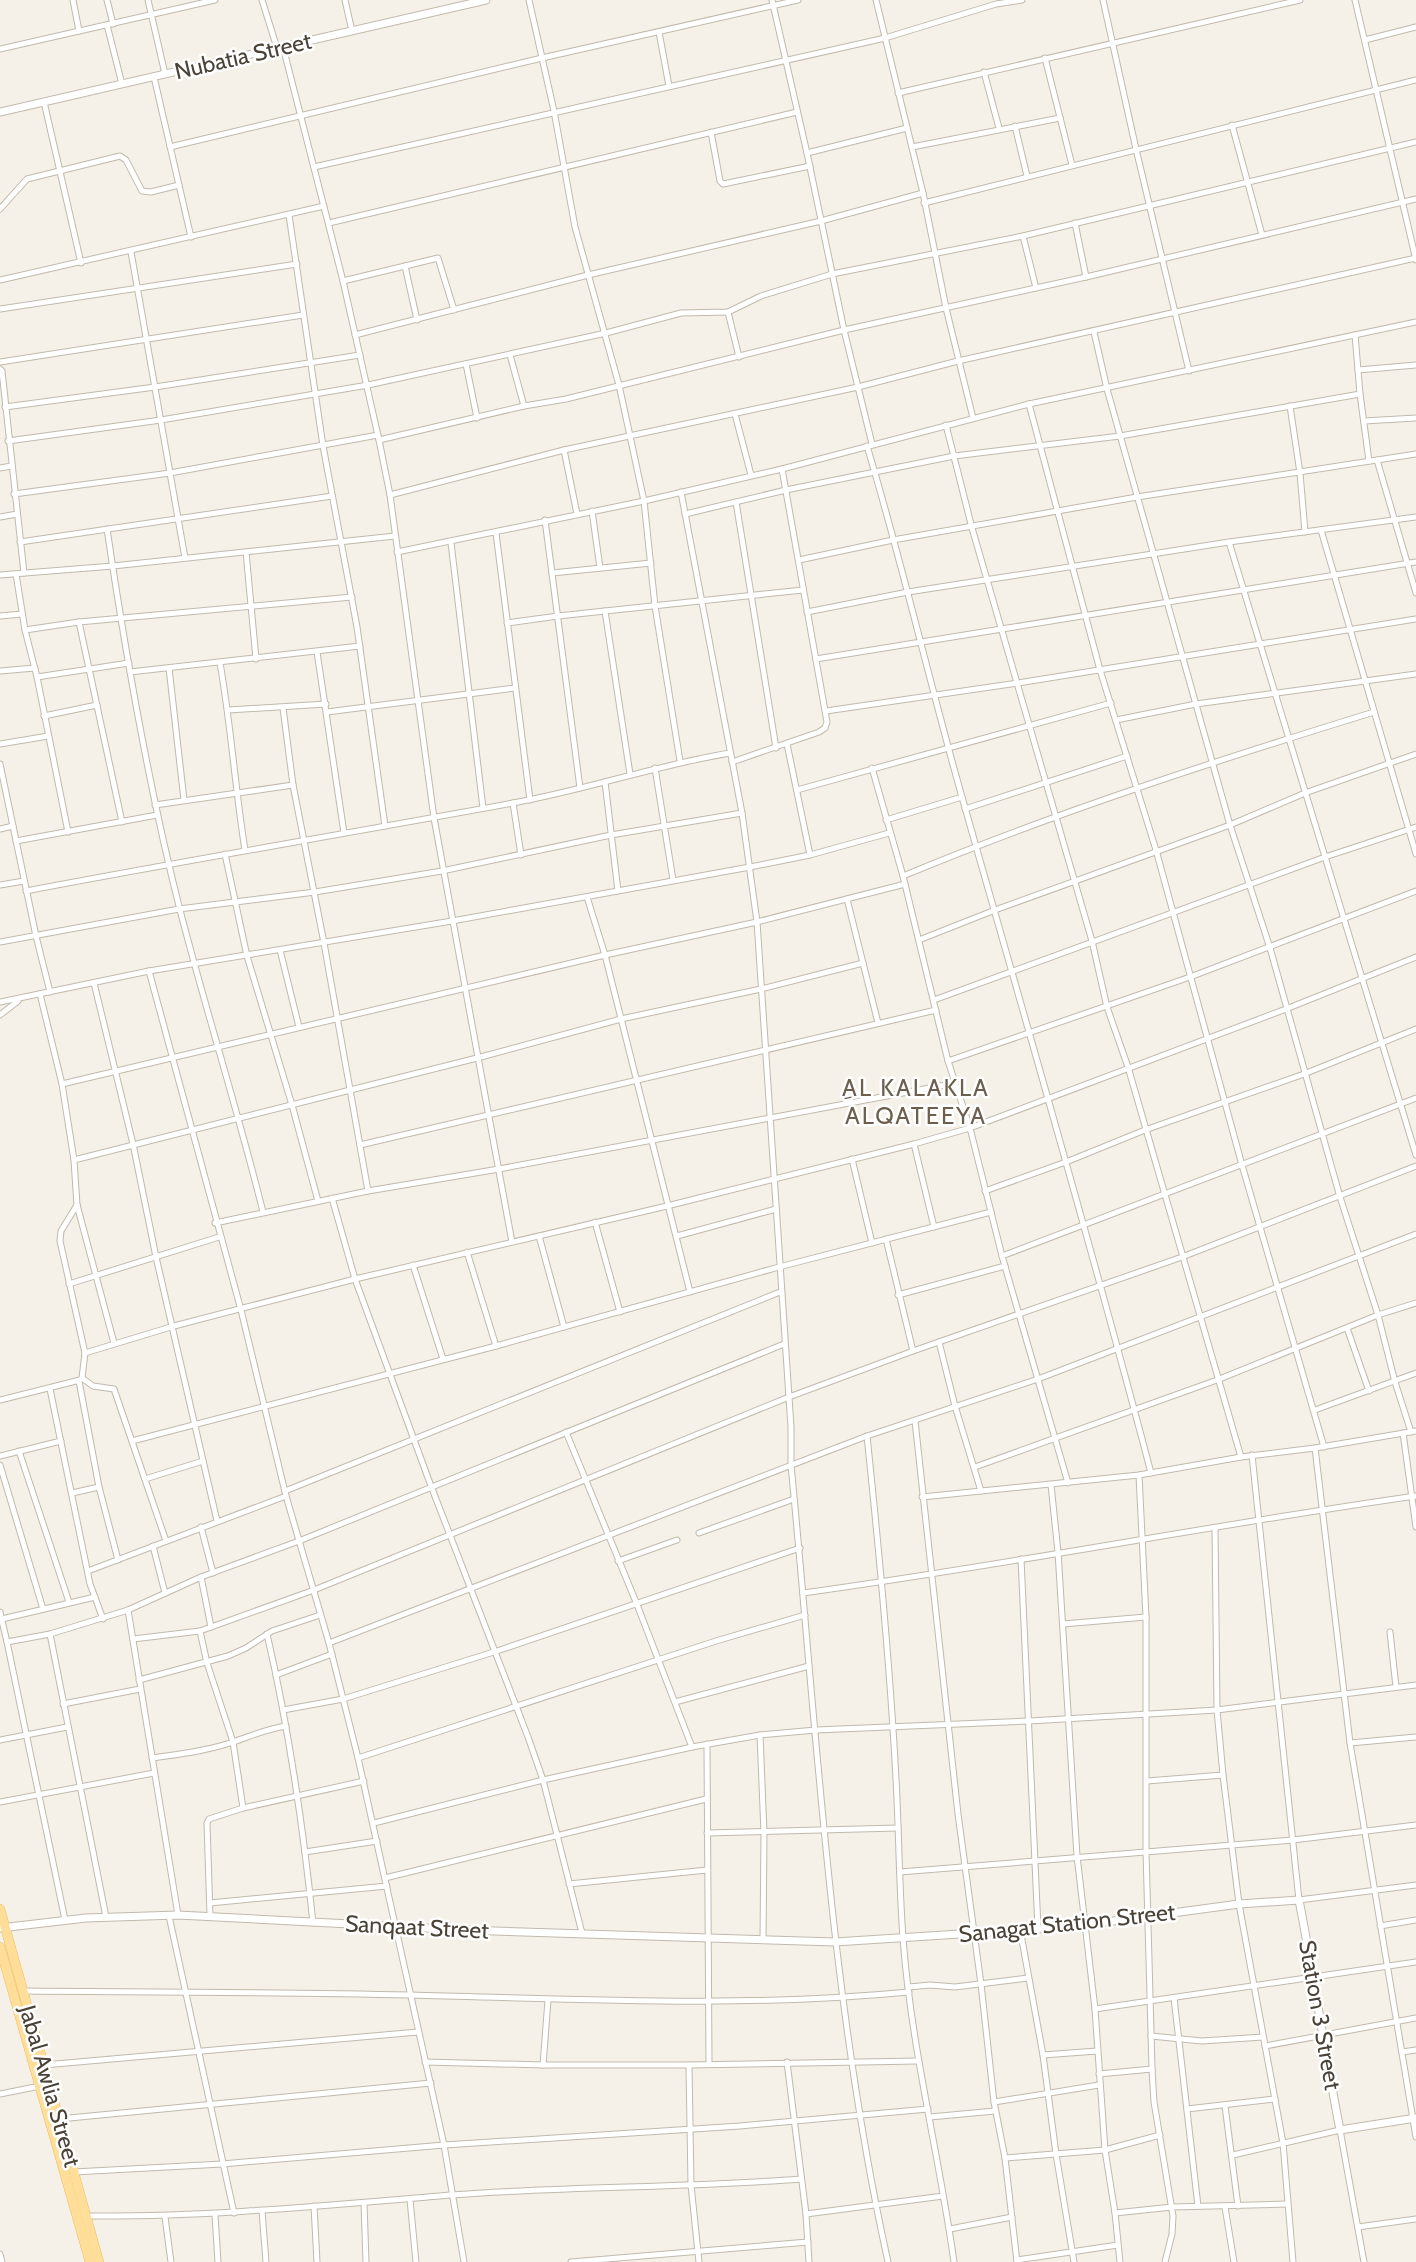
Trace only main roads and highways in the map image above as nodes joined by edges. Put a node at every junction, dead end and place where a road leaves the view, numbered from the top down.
1 (0, 1909) edge
2 (3, 1927) edge
3 (0, 1947) edge
4 (90, 2262) edge
5 (99, 2262) edge

1 - 2 main road, Jabal Awlia Street
2 - 5 main road, Jabal Awlia Street
3 - 4 main road, Jabal Awlia Street

